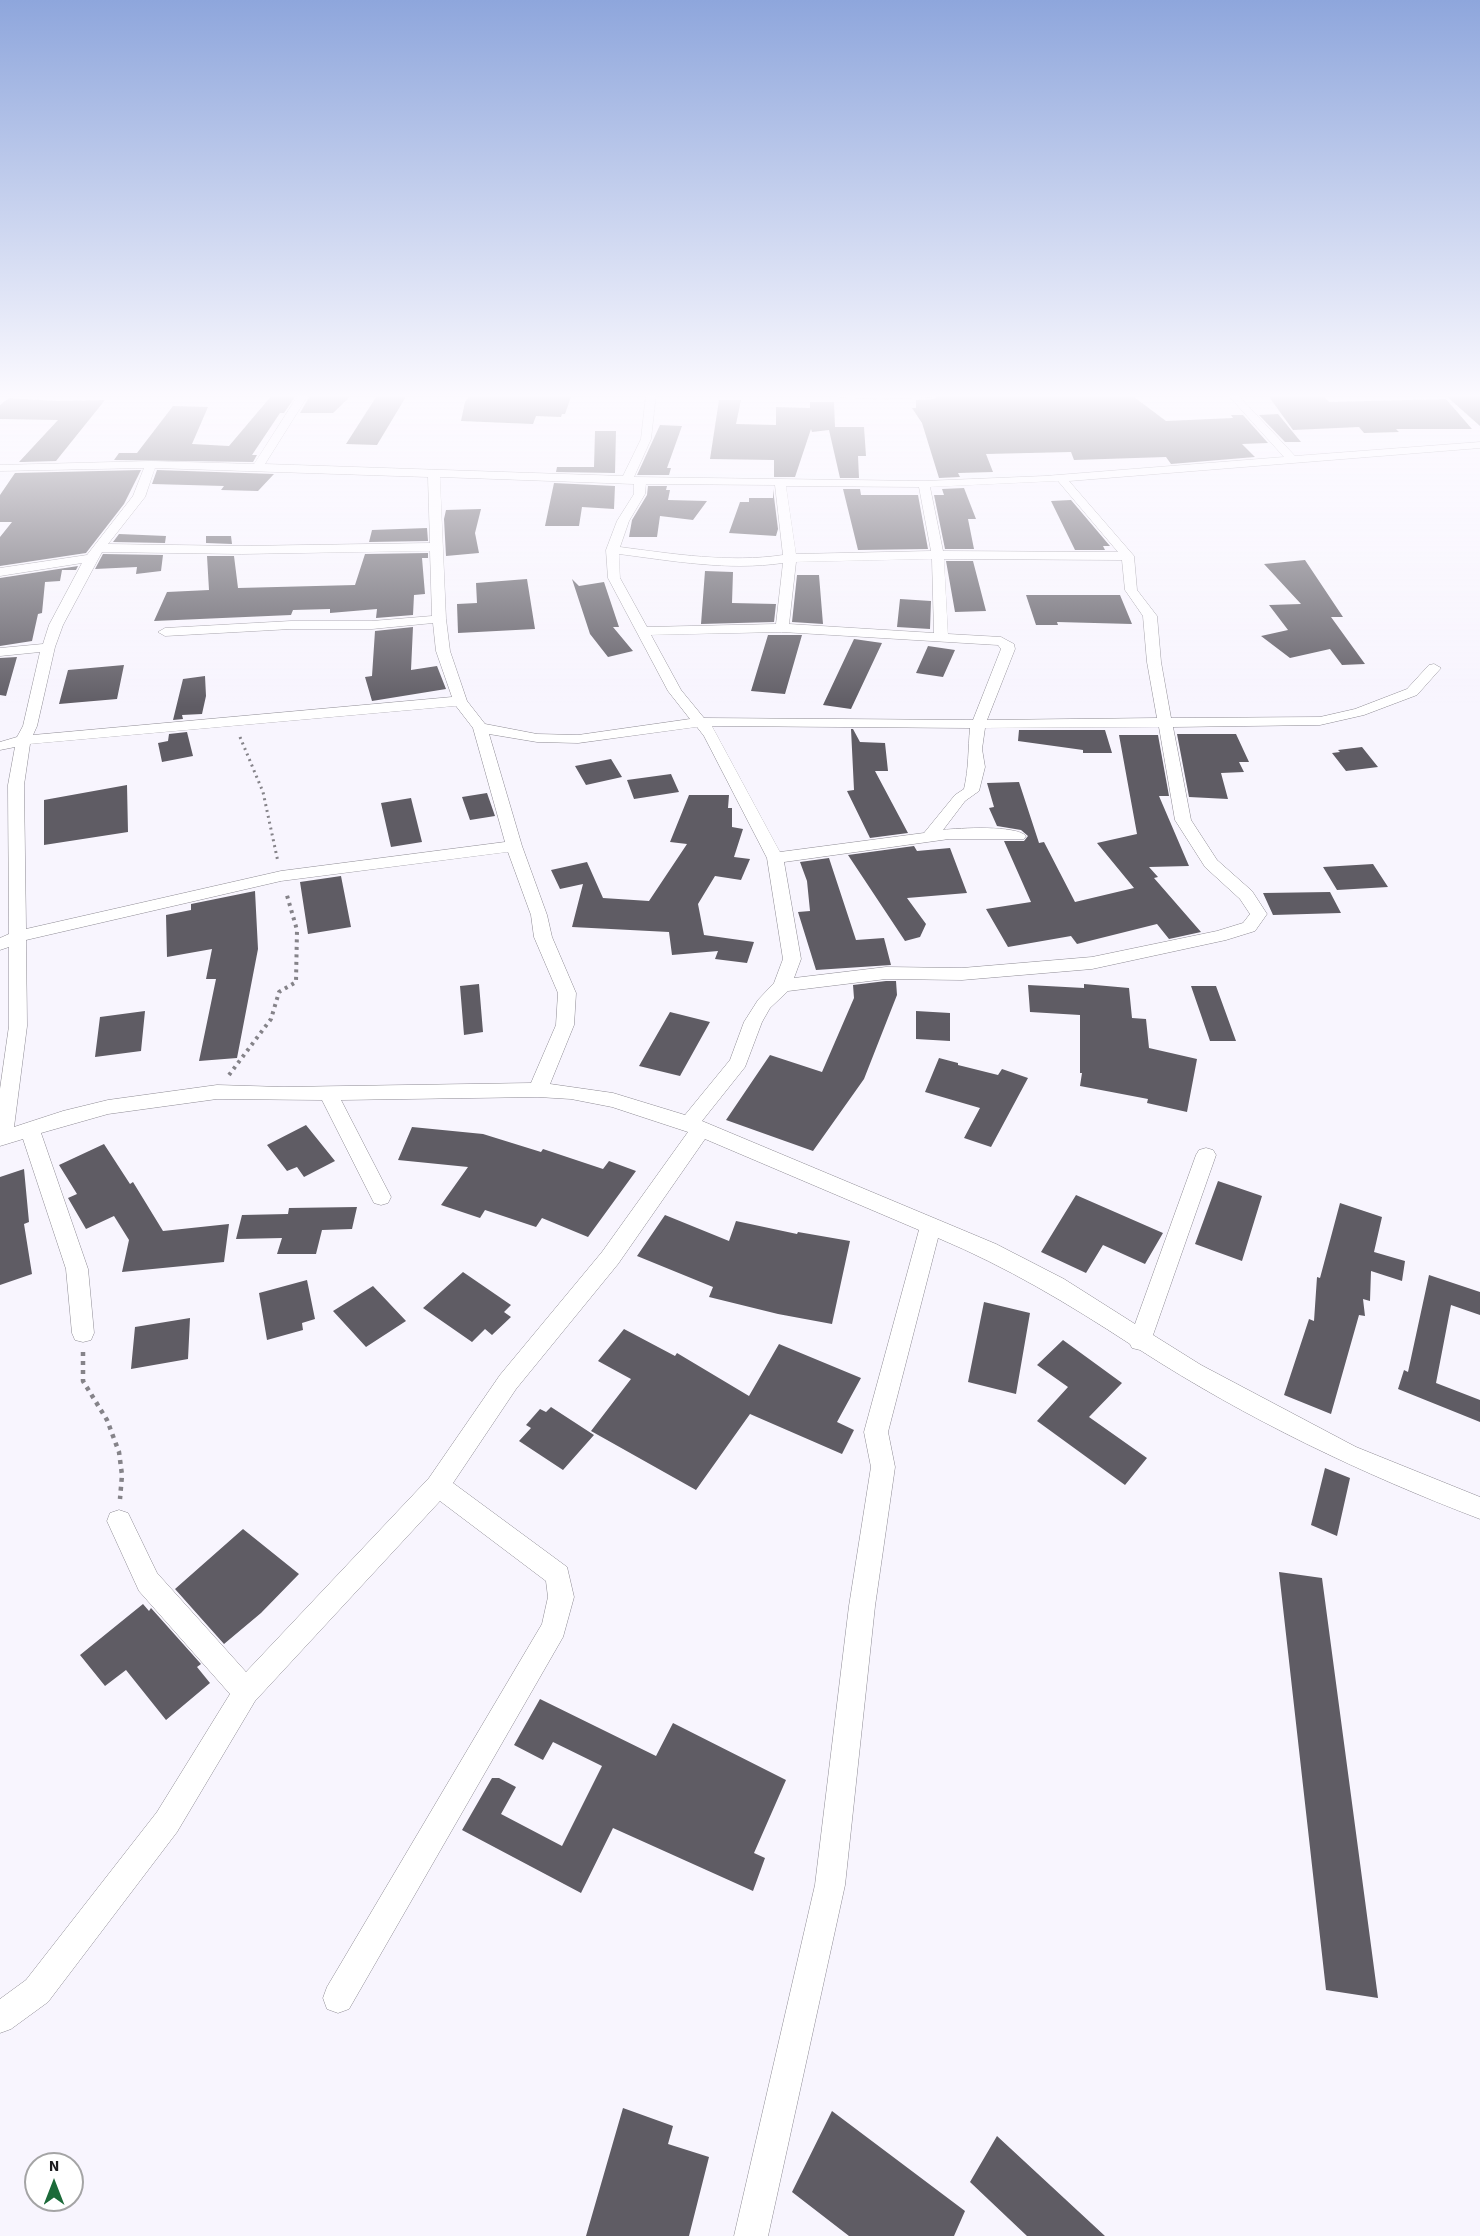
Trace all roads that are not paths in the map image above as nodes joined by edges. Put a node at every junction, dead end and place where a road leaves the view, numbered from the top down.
1 (138, 498) edge
2 (435, 498) edge
3 (639, 498) edge
4 (782, 498) edge
5 (927, 498) edge
6 (1078, 498) edge
7 (438, 547) junction
8 (612, 550) junction
9 (95, 553) junction
10 (938, 555) junction
11 (1128, 556) junction
12 (790, 558) junction
13 (0, 573) edge
14 (439, 619) junction
15 (782, 628) junction
16 (642, 631) junction
17 (165, 632) dead end
18 (941, 638) junction
19 (48, 647) junction
20 (0, 652) edge
21 (1434, 668) dead end
22 (460, 700) junction
23 (700, 722) junction
24 (1164, 723) junction
25 (978, 724) junction
26 (480, 728) junction
27 (23, 740) junction
28 (0, 746) edge
29 (8, 787) edge
30 (930, 836) junction
31 (1018, 836) dead end
32 (514, 846) junction
33 (775, 858) junction
34 (17, 937) junction
35 (0, 944) edge
36 (782, 986) junction
37 (538, 1090) junction
38 (328, 1093) junction
39 (695, 1127) junction
40 (30, 1129) junction
41 (2, 1139) edge
42 (1206, 1155) dead end
43 (381, 1197) dead end
44 (931, 1225) junction
45 (84, 1333) road end
46 (1140, 1341) junction
47 (438, 1486) junction
48 (1480, 1508) edge
49 (119, 1521) road end
50 (246, 1692) junction
51 (338, 1998) dead end
52 (0, 2018) edge
53 (751, 2236) edge

1 - 9 street
2 - 7 street
3 - 8 street
4 - 12 street
5 - 10 street
6 - 11 street
7 - 9 street
7 - 14 street
8 - 12 street
8 - 16 street
9 - 13 street
9 - 19 street
10 - 11 street
10 - 12 street
10 - 18 street
11 - 24 street
12 - 15 street
14 - 17 street
14 - 22 street
15 - 16 street
15 - 18 street
16 - 23 street
18 - 25 street
19 - 20 street
19 - 27 street
21 - 24 street
22 - 26 street
22 - 27 street
23 - 25 street
23 - 26 street
23 - 33 street
24 - 25 street
24 - 36 street
25 - 30 street
26 - 32 street
27 - 28 street
27 - 29 street
29 - 34 street
30 - 31 street
30 - 33 street
32 - 34 street
32 - 37 street
33 - 36 street
34 - 35 street
34 - 41 street
36 - 39 street
37 - 38 street
37 - 39 street
38 - 40 street
38 - 43 street
39 - 44 street
39 - 47 street
40 - 41 street
40 - 45 street
42 - 46 street
44 - 46 street
44 - 53 street
46 - 48 street
47 - 50 street
47 - 51 street
49 - 50 street
50 - 52 street

